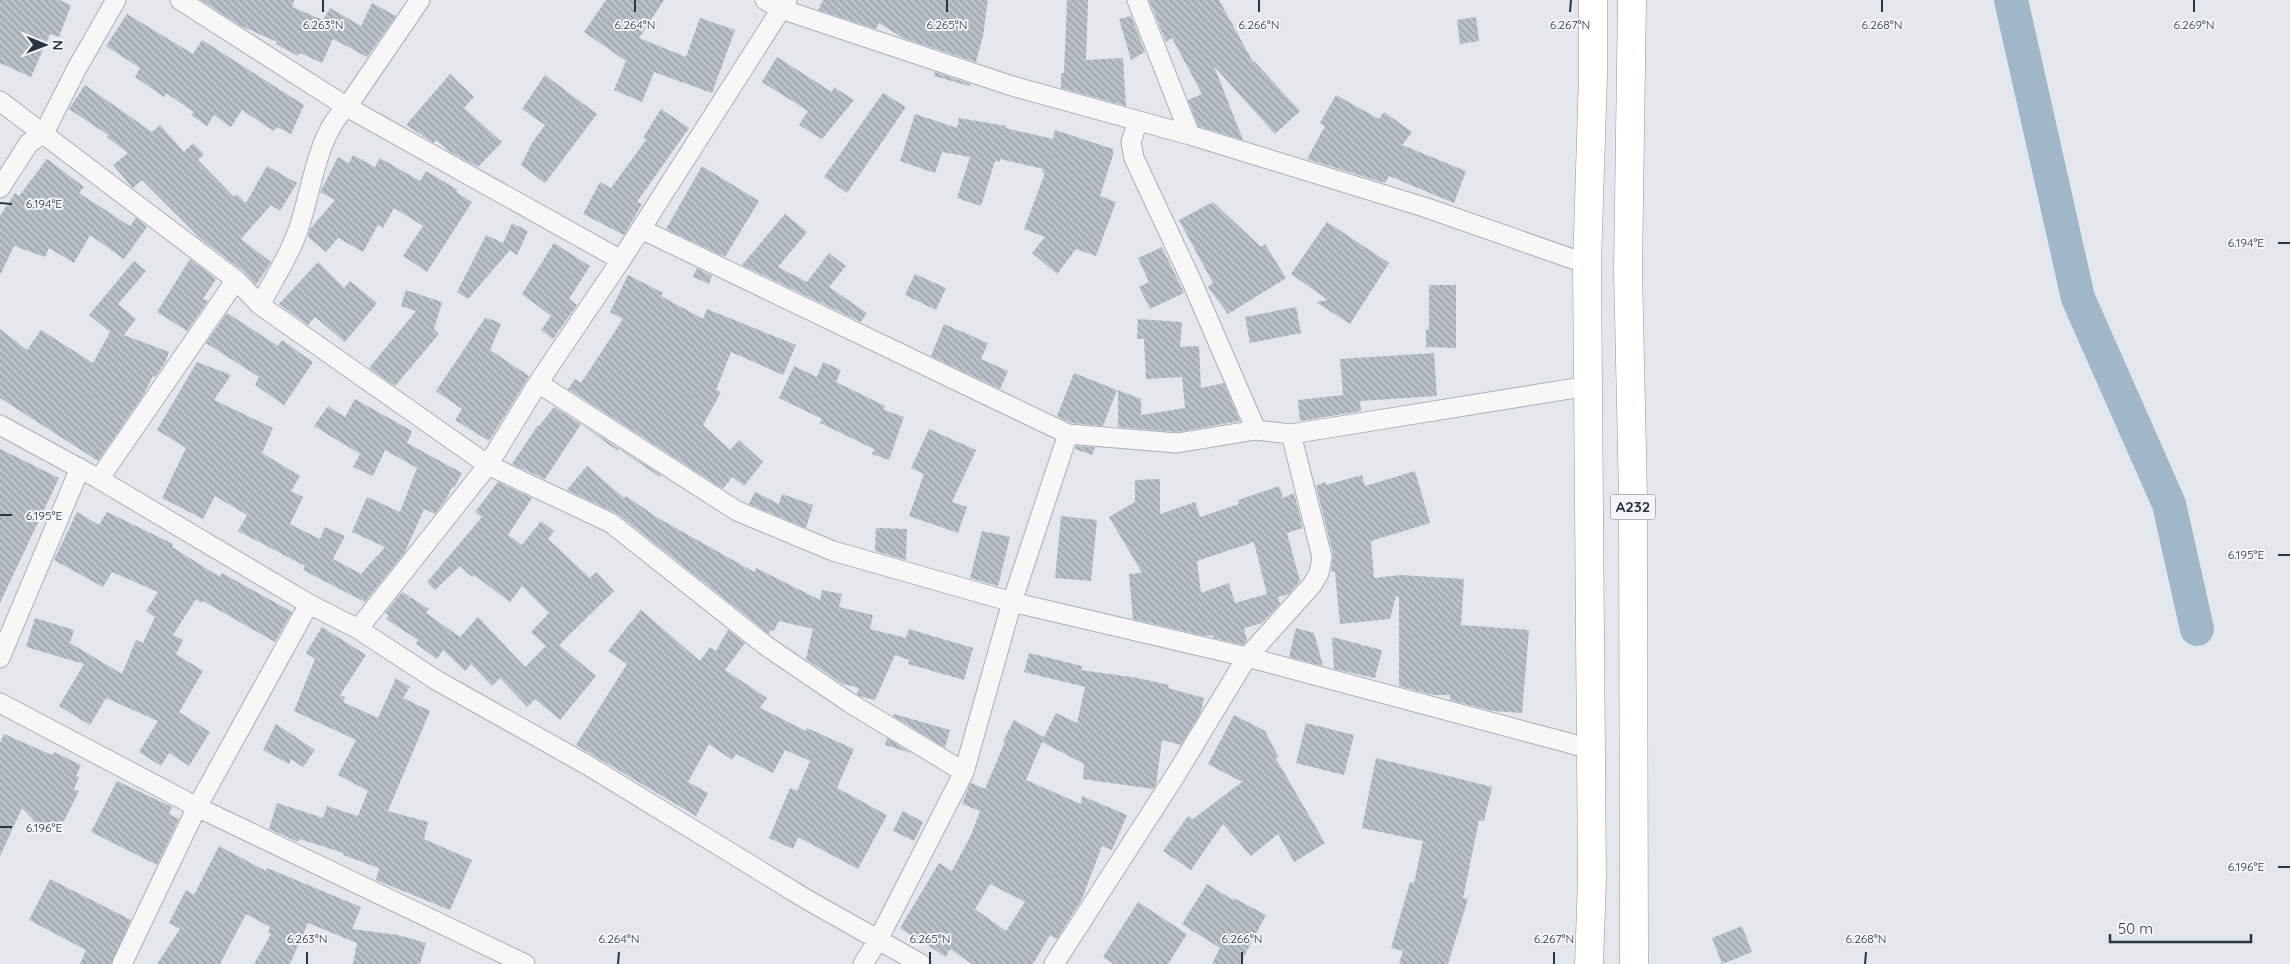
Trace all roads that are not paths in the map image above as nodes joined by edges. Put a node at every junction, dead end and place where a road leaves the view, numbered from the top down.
1 (116, 0) edge
2 (180, 0) edge
3 (420, 0) edge
4 (1137, 0) edge
5 (1593, 0) edge
6 (1632, 0) edge
7 (778, 3) edge
8 (0, 101) edge
9 (346, 107) junction
10 (1138, 121) junction
11 (44, 133) junction
12 (1190, 135) junction
13 (0, 188) edge
14 (641, 229) junction
15 (621, 260) junction
16 (1588, 264) junction
17 (236, 280) junction
18 (260, 305) junction
19 (538, 383) junction
20 (1588, 386) junction
21 (0, 425) edge
22 (1256, 430) junction
23 (1068, 434) junction
24 (1291, 434) junction
25 (488, 465) junction
26 (80, 468) junction
27 (99, 479) junction
28 (1012, 602) junction
29 (309, 604) junction
30 (358, 629) junction
31 (1247, 657) junction
32 (0, 658) edge
33 (0, 703) edge
34 (1591, 749) junction
35 (964, 772) junction
36 (197, 807) junction
37 (1634, 878) junction
38 (1592, 879) junction
39 (878, 940) junction
40 (122, 964) edge
41 (525, 964) edge
42 (863, 964) edge
43 (921, 964) edge
44 (1054, 964) edge
45 (1589, 964) edge
46 (1634, 964) edge

1 - 11 street
2 - 9 street
3 - 9 street
4 - 12 street
5 - 16 highway, A232
6 - 37 highway, A232
7 - 10 street
7 - 14 street
8 - 11 street
9 - 15 street
9 - 18 street
10 - 12 street
10 - 22 street
11 - 13 street
11 - 17 street
12 - 16 street
14 - 15 street
14 - 23 street
15 - 19 street
16 - 20 highway, A232
17 - 18 street
17 - 27 street
18 - 25 street
19 - 25 street
19 - 28 street
20 - 24 street
20 - 34 highway, A232
21 - 26 street
22 - 23 street
22 - 24 street
23 - 28 street
24 - 31 street
25 - 30 street
25 - 35 street
26 - 27 street
26 - 32 street
27 - 29 street
28 - 31 street
28 - 35 street
29 - 30 street
29 - 36 street
30 - 39 street
31 - 34 street
31 - 44 street
33 - 36 street
34 - 38 highway, A232
35 - 39 street
36 - 40 street
36 - 41 street
37 - 38 highway
37 - 46 highway, A232
38 - 45 highway, A232
39 - 42 street
39 - 43 street

